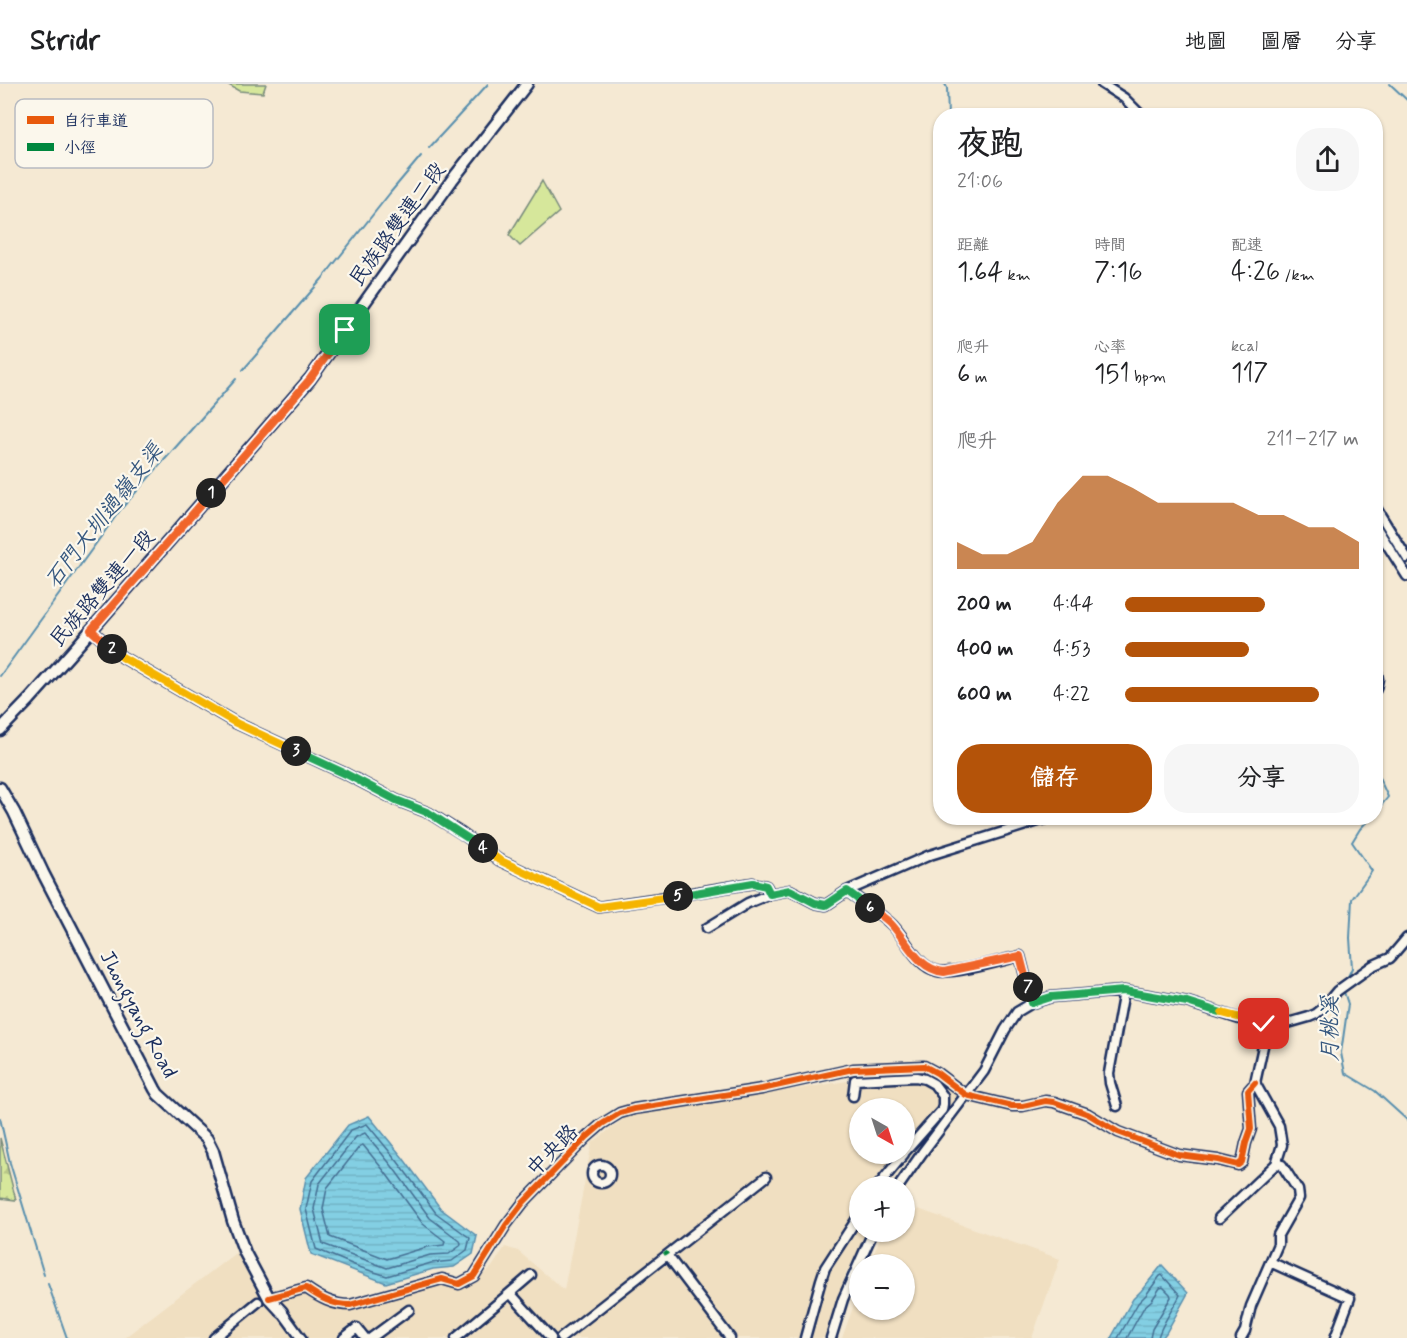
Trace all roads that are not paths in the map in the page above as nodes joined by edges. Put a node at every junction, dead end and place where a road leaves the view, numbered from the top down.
1 (527, 84) edge
2 (1102, 84) edge
3 (1134, 108) edge
4 (278, 416) joint
5 (1383, 530) edge
6 (1383, 533) edge
7 (1407, 558) edge
8 (1407, 576) edge
9 (91, 630) junction
10 (0, 730) edge
11 (0, 788) edge
12 (1026, 825) edge
13 (847, 891) junction
14 (770, 894) junction
15 (707, 928) dead end
16 (1407, 938) edge
17 (1124, 991) junction
18 (1032, 1003) junction
19 (1264, 1024) junction
20 (1256, 1083) junction
21 (966, 1095) junction
22 (853, 1096) dead end
23 (1117, 1106) dead end
24 (915, 1141) edge
25 (895, 1164) edge
26 (1276, 1164) junction
27 (886, 1176) edge
28 (906, 1176) edge
29 (766, 1177) dead end
30 (1219, 1218) dead end
31 (849, 1231) edge
32 (869, 1242) edge
33 (667, 1255) junction
34 (1270, 1262) junction
35 (531, 1275) dead end
36 (510, 1293) junction
37 (269, 1298) junction
38 (258, 1302) dead end
39 (409, 1310) dead end
40 (282, 1312) joint
41 (833, 1337) edge
42 (214, 1338) edge
43 (302, 1338) edge
44 (344, 1338) edge
45 (365, 1338) edge
46 (371, 1338) edge
47 (456, 1338) edge
48 (551, 1338) edge
49 (561, 1338) edge
50 (730, 1338) edge
51 (806, 1338) edge
52 (1241, 1338) edge
53 (1335, 1338) edge

1 - 4 main road, 民族路雙連二段
2 - 3 street
4 - 9 main road, 民族路雙連一段
5 - 7 street
6 - 8 street
9 - 10 main road, 民族路雙連一段
9 - 14 street
11 - 37 main road, Jhongyang Road
12 - 13 street
13 - 14 street
13 - 18 street
14 - 15 street
16 - 19 street
17 - 18 street
17 - 19 street
17 - 23 street
18 - 21 street
19 - 20 street
20 - 21 street
20 - 26 street
21 - 28 street
21 - 37 street, 中央路
22 - 24 street
25 - 27 street
26 - 30 street
26 - 34 street
29 - 33 street
31 - 51 street
32 - 41 street
33 - 49 street
33 - 50 street
34 - 52 street
34 - 53 street
35 - 36 street
36 - 47 street
36 - 48 street
37 - 40 main road, Jhongyang Road
38 - 42 street
39 - 46 street
40 - 43 street
44 - 45 street

